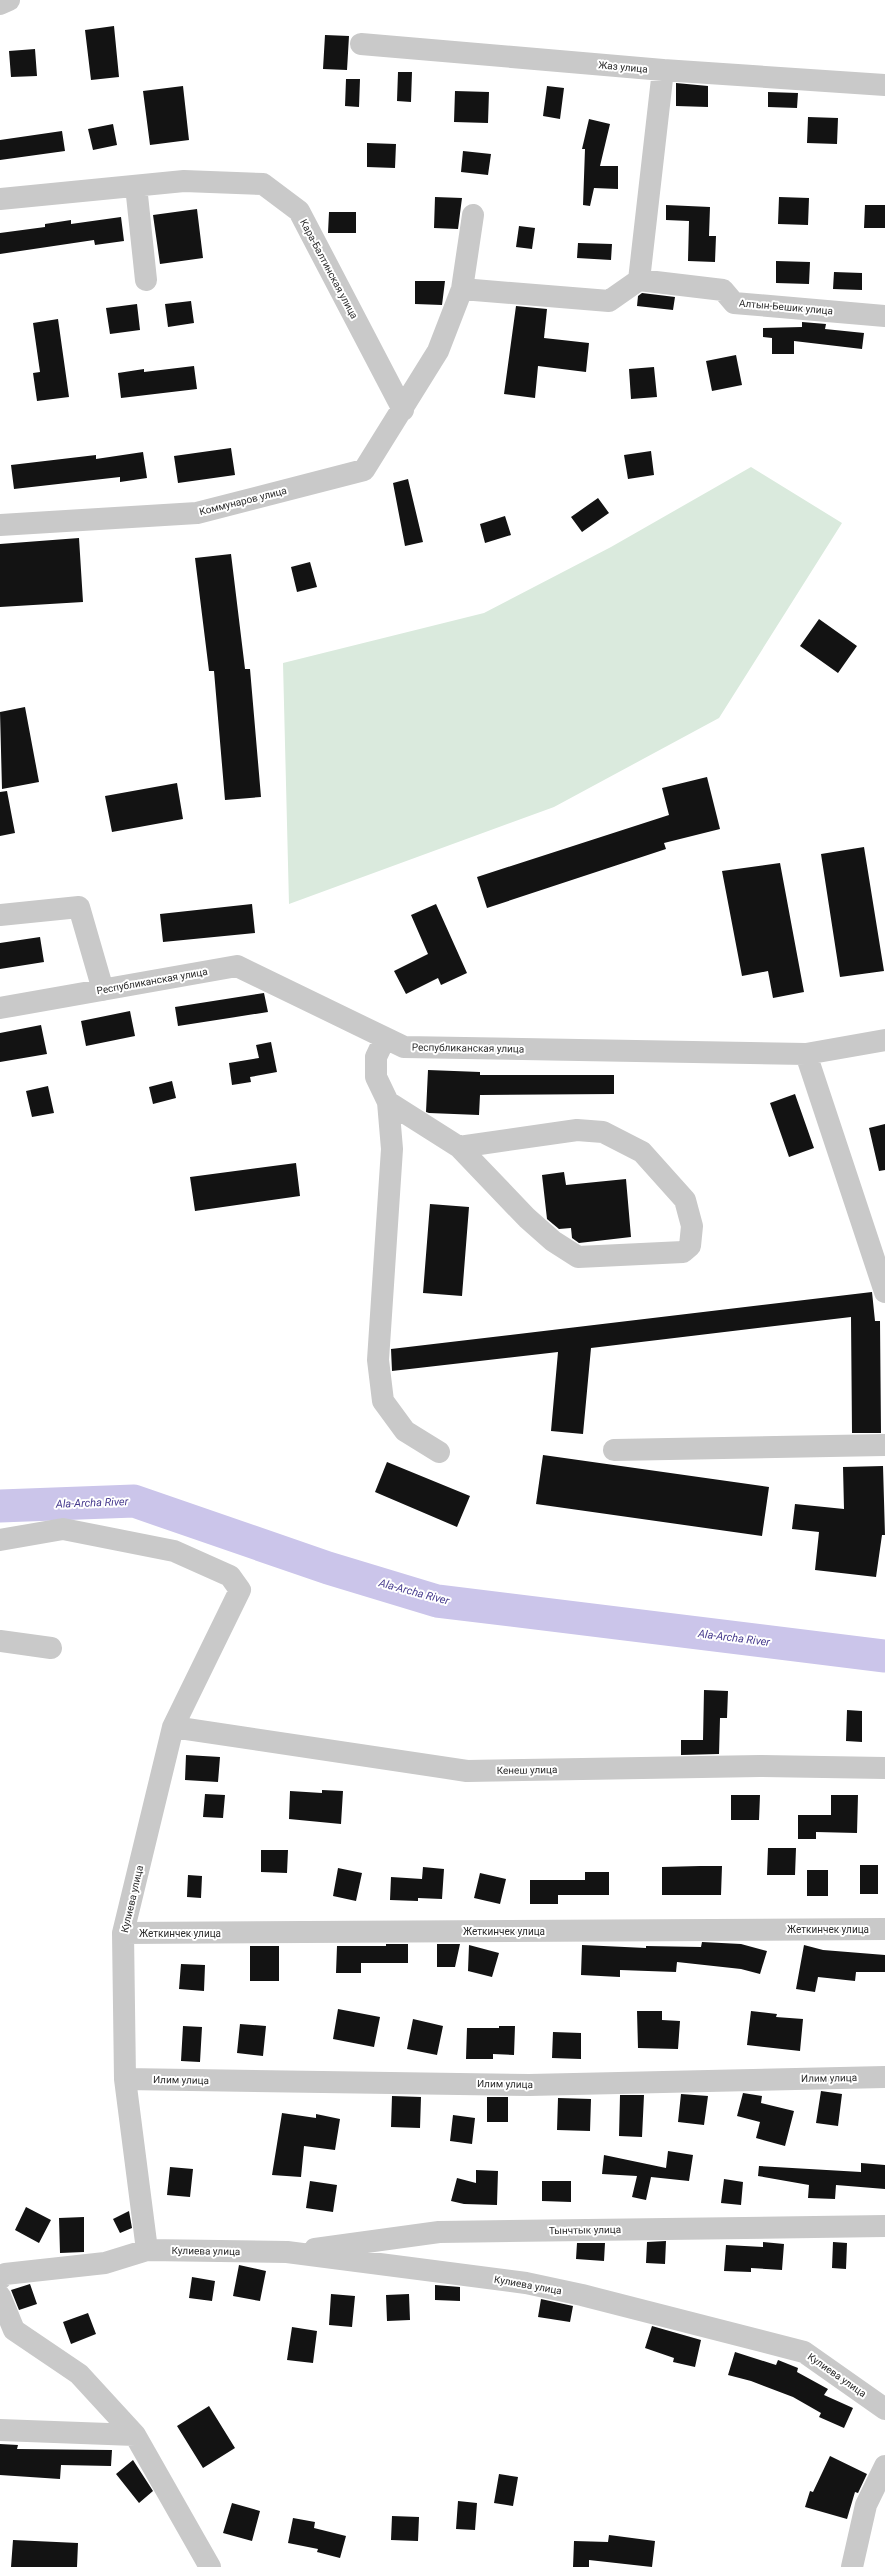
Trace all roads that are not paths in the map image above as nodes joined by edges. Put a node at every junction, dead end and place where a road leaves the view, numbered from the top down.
1 (9, 0) edge
2 (0, 4) edge
3 (361, 44) dead end
4 (663, 70) junction
5 (885, 85) edge
6 (136, 186) junction
7 (0, 199) edge
8 (474, 215) dead end
9 (146, 280) dead end
10 (639, 280) junction
11 (462, 289) junction
12 (885, 316) edge
13 (403, 410) junction
14 (0, 525) edge
15 (0, 915) edge
16 (103, 990) junction
17 (0, 1008) edge
18 (385, 1038) junction
19 (885, 1040) edge
20 (806, 1054) junction
21 (388, 1102) junction
22 (459, 1147) junction
23 (885, 1292) edge
24 (885, 1444) edge
25 (614, 1450) dead end
26 (439, 1452) dead end
27 (0, 1540) edge
28 (0, 1641) edge
29 (51, 1648) dead end
30 (173, 1727) junction
31 (885, 1768) edge
32 (885, 1929) edge
33 (123, 1933) junction
34 (885, 2077) edge
35 (125, 2079) junction
36 (885, 2226) edge
37 (147, 2250) junction
38 (287, 2252) junction
39 (0, 2279) edge
40 (0, 2296) edge
41 (885, 2409) edge
42 (0, 2430) edge
43 (135, 2434) junction
44 (885, 2466) edge
45 (210, 2567) edge
46 (852, 2567) edge

1 - 2 street
3 - 4 street, Жаз улица
4 - 5 street, Жаз улица
4 - 10 street
6 - 7 street, Кара-Балтинская улица
6 - 9 street
6 - 13 street, Кара-Балтинская улица
8 - 11 street
10 - 11 street
10 - 12 street, Алтын-Бешик улица
11 - 13 street
13 - 14 street, Коммунаров улица
15 - 16 street
16 - 17 street, Республиканская улица
16 - 18 street, Республиканская улица
18 - 20 street, Республиканская улица
18 - 21 street
19 - 20 street, Республиканская улица
20 - 23 street
21 - 22 street
21 - 26 street
22 - 22 street
24 - 25 street
27 - 30 street, Кулиева улица
28 - 29 street
30 - 31 street, Кенеш улица
30 - 33 street, Кулиева улица
32 - 33 street, Жеткинчек улица
33 - 35 street, Кулиева улица
34 - 35 street, Илим улица
35 - 37 street, Кулиева улица
36 - 38 street, Тынчтык улица
37 - 38 street, Кулиева улица
37 - 39 street, Кулиева улица
38 - 41 street, Кулиева улица
40 - 43 street
42 - 43 street
43 - 45 street
44 - 46 street

